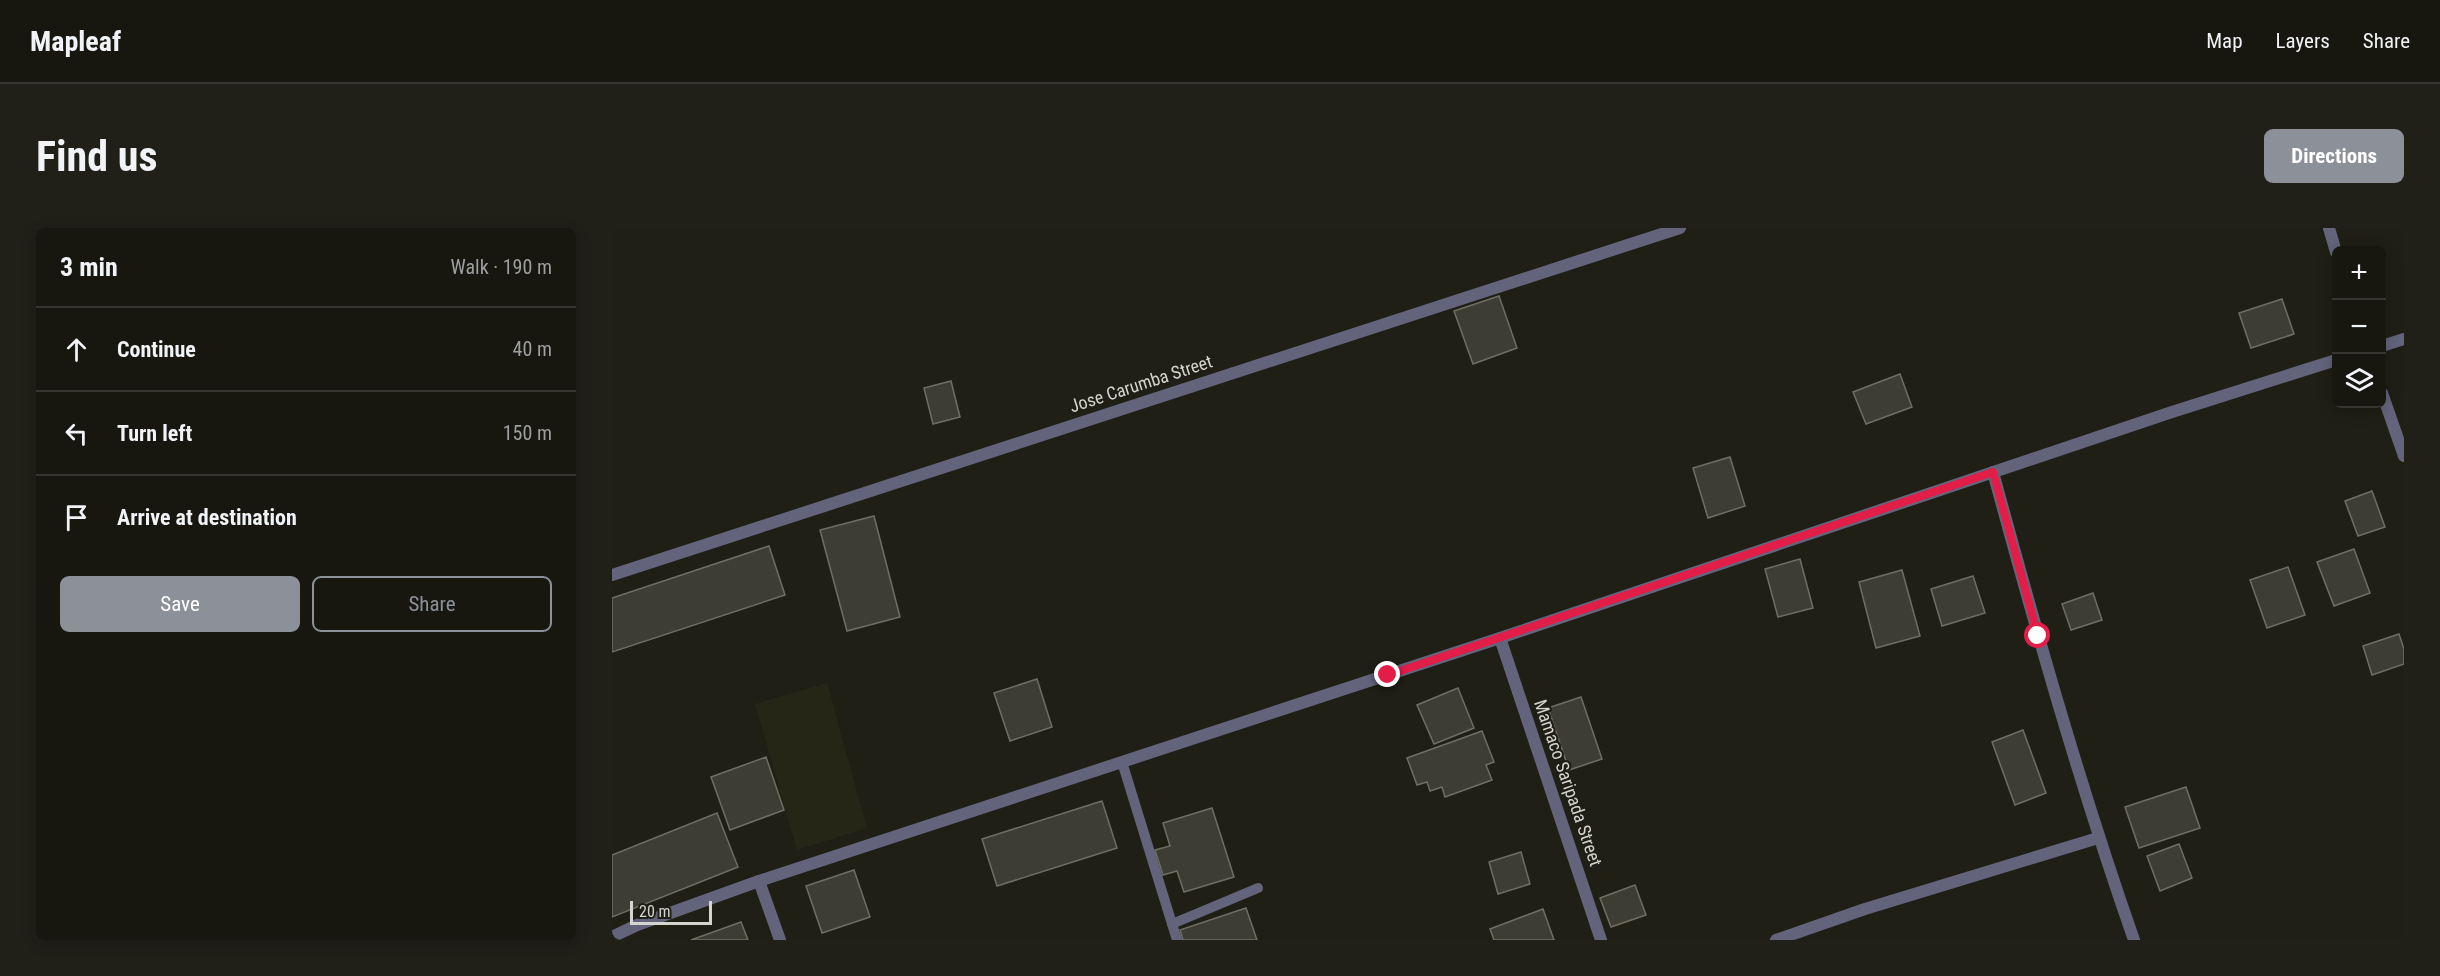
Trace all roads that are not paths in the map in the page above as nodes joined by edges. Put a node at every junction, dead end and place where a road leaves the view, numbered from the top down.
1 (1680, 228) edge
2 (2329, 228) edge
3 (2335, 246) edge
4 (2404, 339) edge
5 (2386, 345) edge
6 (2332, 362) edge
7 (2386, 404) edge
8 (2404, 456) edge
9 (1993, 472) junction
10 (612, 575) edge
11 (1500, 638) junction
12 (1122, 762) junction
13 (2098, 838) junction
14 (759, 881) junction
15 (1258, 888) dead end
16 (1172, 924) junction
17 (612, 937) edge
18 (780, 940) edge
19 (1177, 940) edge
20 (1601, 940) edge
21 (1776, 940) edge
22 (2134, 940) edge

1 - 10 street, Jose Carumba Street
2 - 3 street
4 - 5 street
6 - 9 street
7 - 8 street
9 - 11 street
9 - 13 street
11 - 12 street
11 - 20 street, Mamaco Saripada Street
12 - 14 street
12 - 16 lane
13 - 21 street
13 - 22 street
14 - 17 street
14 - 18 street
15 - 16 lane
16 - 19 lane

